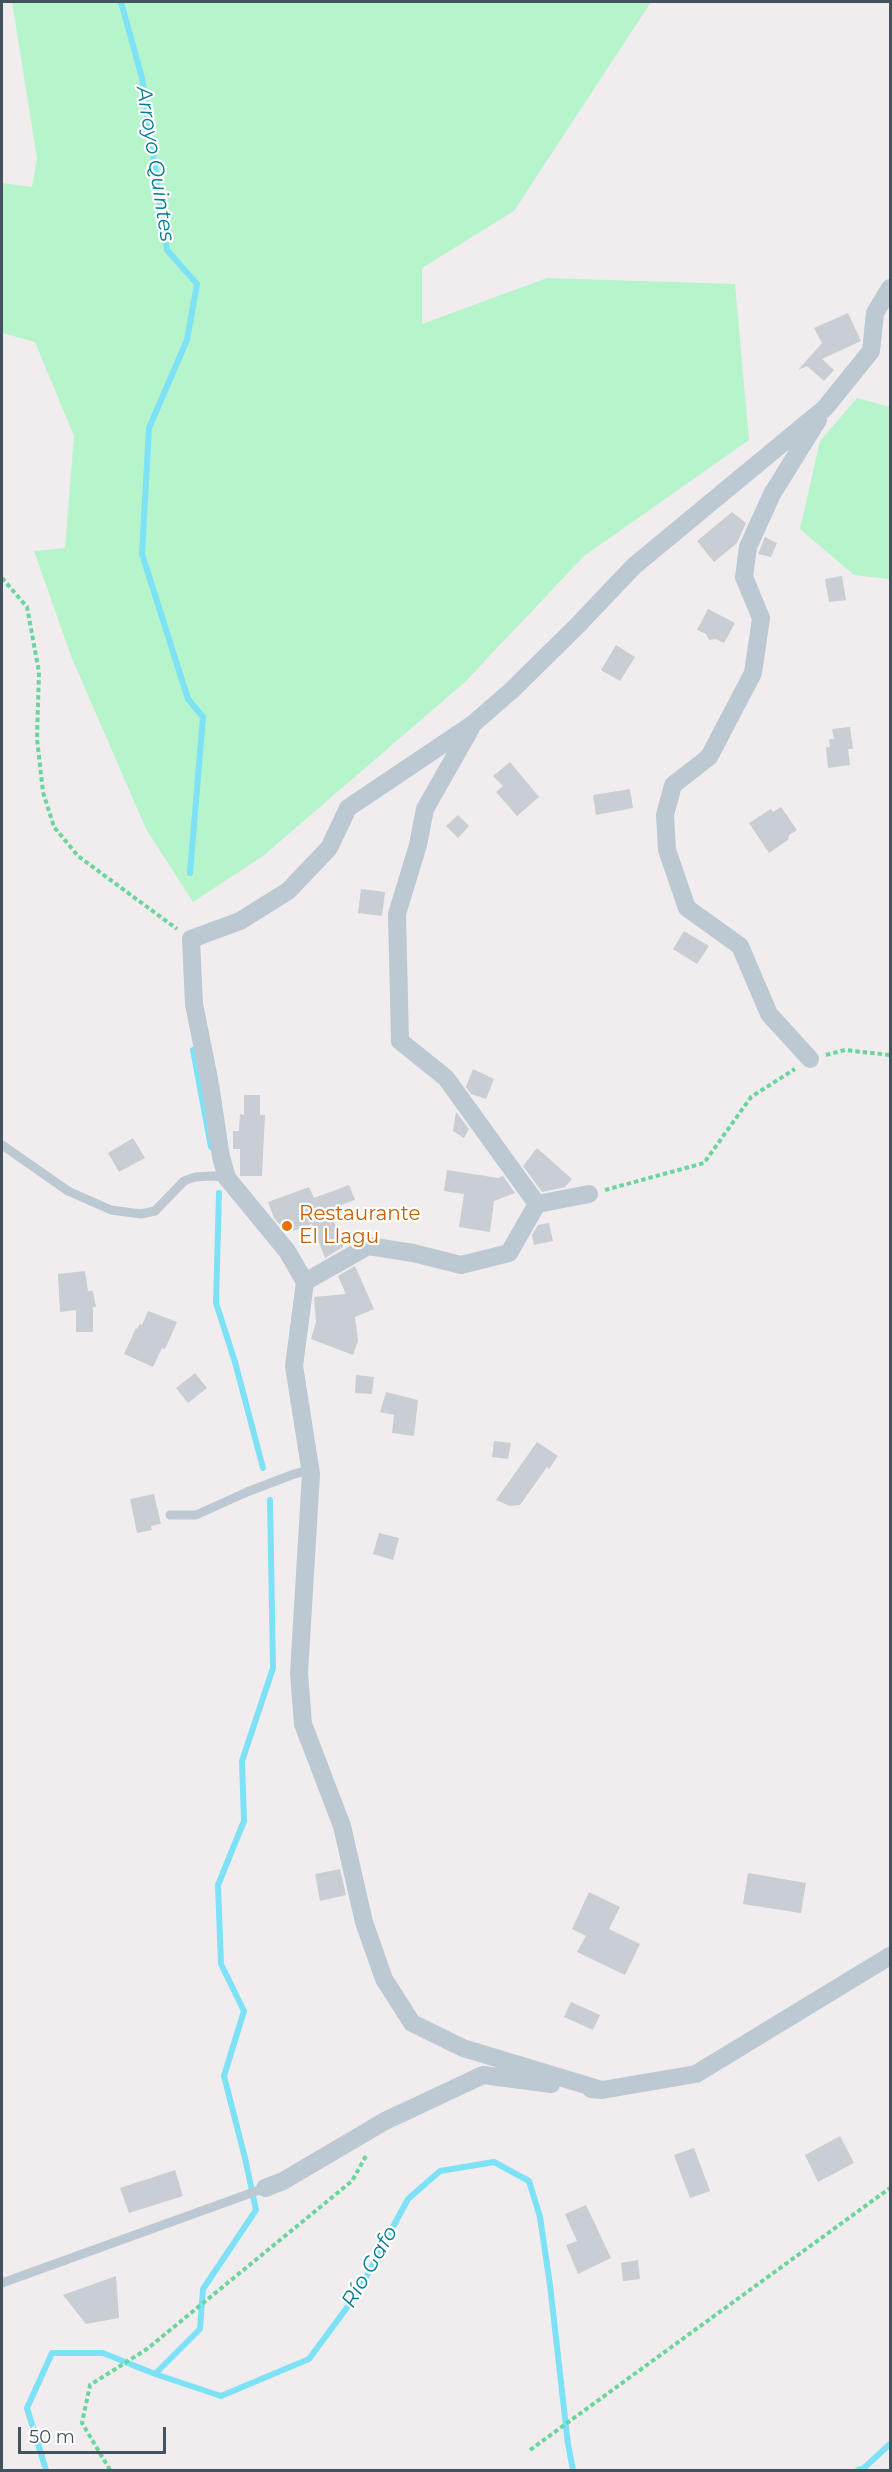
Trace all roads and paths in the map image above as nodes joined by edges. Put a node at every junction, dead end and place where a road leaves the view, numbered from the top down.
1 (891, 288) edge
2 (825, 408) junction
3 (2, 578) edge
4 (473, 724) junction
5 (191, 939) junction
6 (891, 1055) edge
7 (810, 1059) junction
8 (2, 1144) edge
9 (227, 1178) junction
10 (589, 1194) joint
11 (537, 1204) junction
12 (305, 1282) junction
13 (311, 1470) junction
14 (170, 1515) dead end
15 (891, 1956) edge
16 (602, 2091) junction
17 (369, 2151) dead end
18 (265, 2188) joint
19 (891, 2188) edge
20 (2, 2283) edge
21 (530, 2451) dead end
22 (110, 2470) edge

1 - 2 street
2 - 4 street
2 - 7 street
3 - 5 path
4 - 5 street
4 - 11 street
5 - 9 street
6 - 7 path
7 - 10 path
8 - 9 lane
9 - 12 street
10 - 11 street
11 - 12 street
12 - 13 street
13 - 14 lane
13 - 16 street
15 - 16 street
16 - 18 street
17 - 22 path
18 - 20 lane
19 - 21 path

